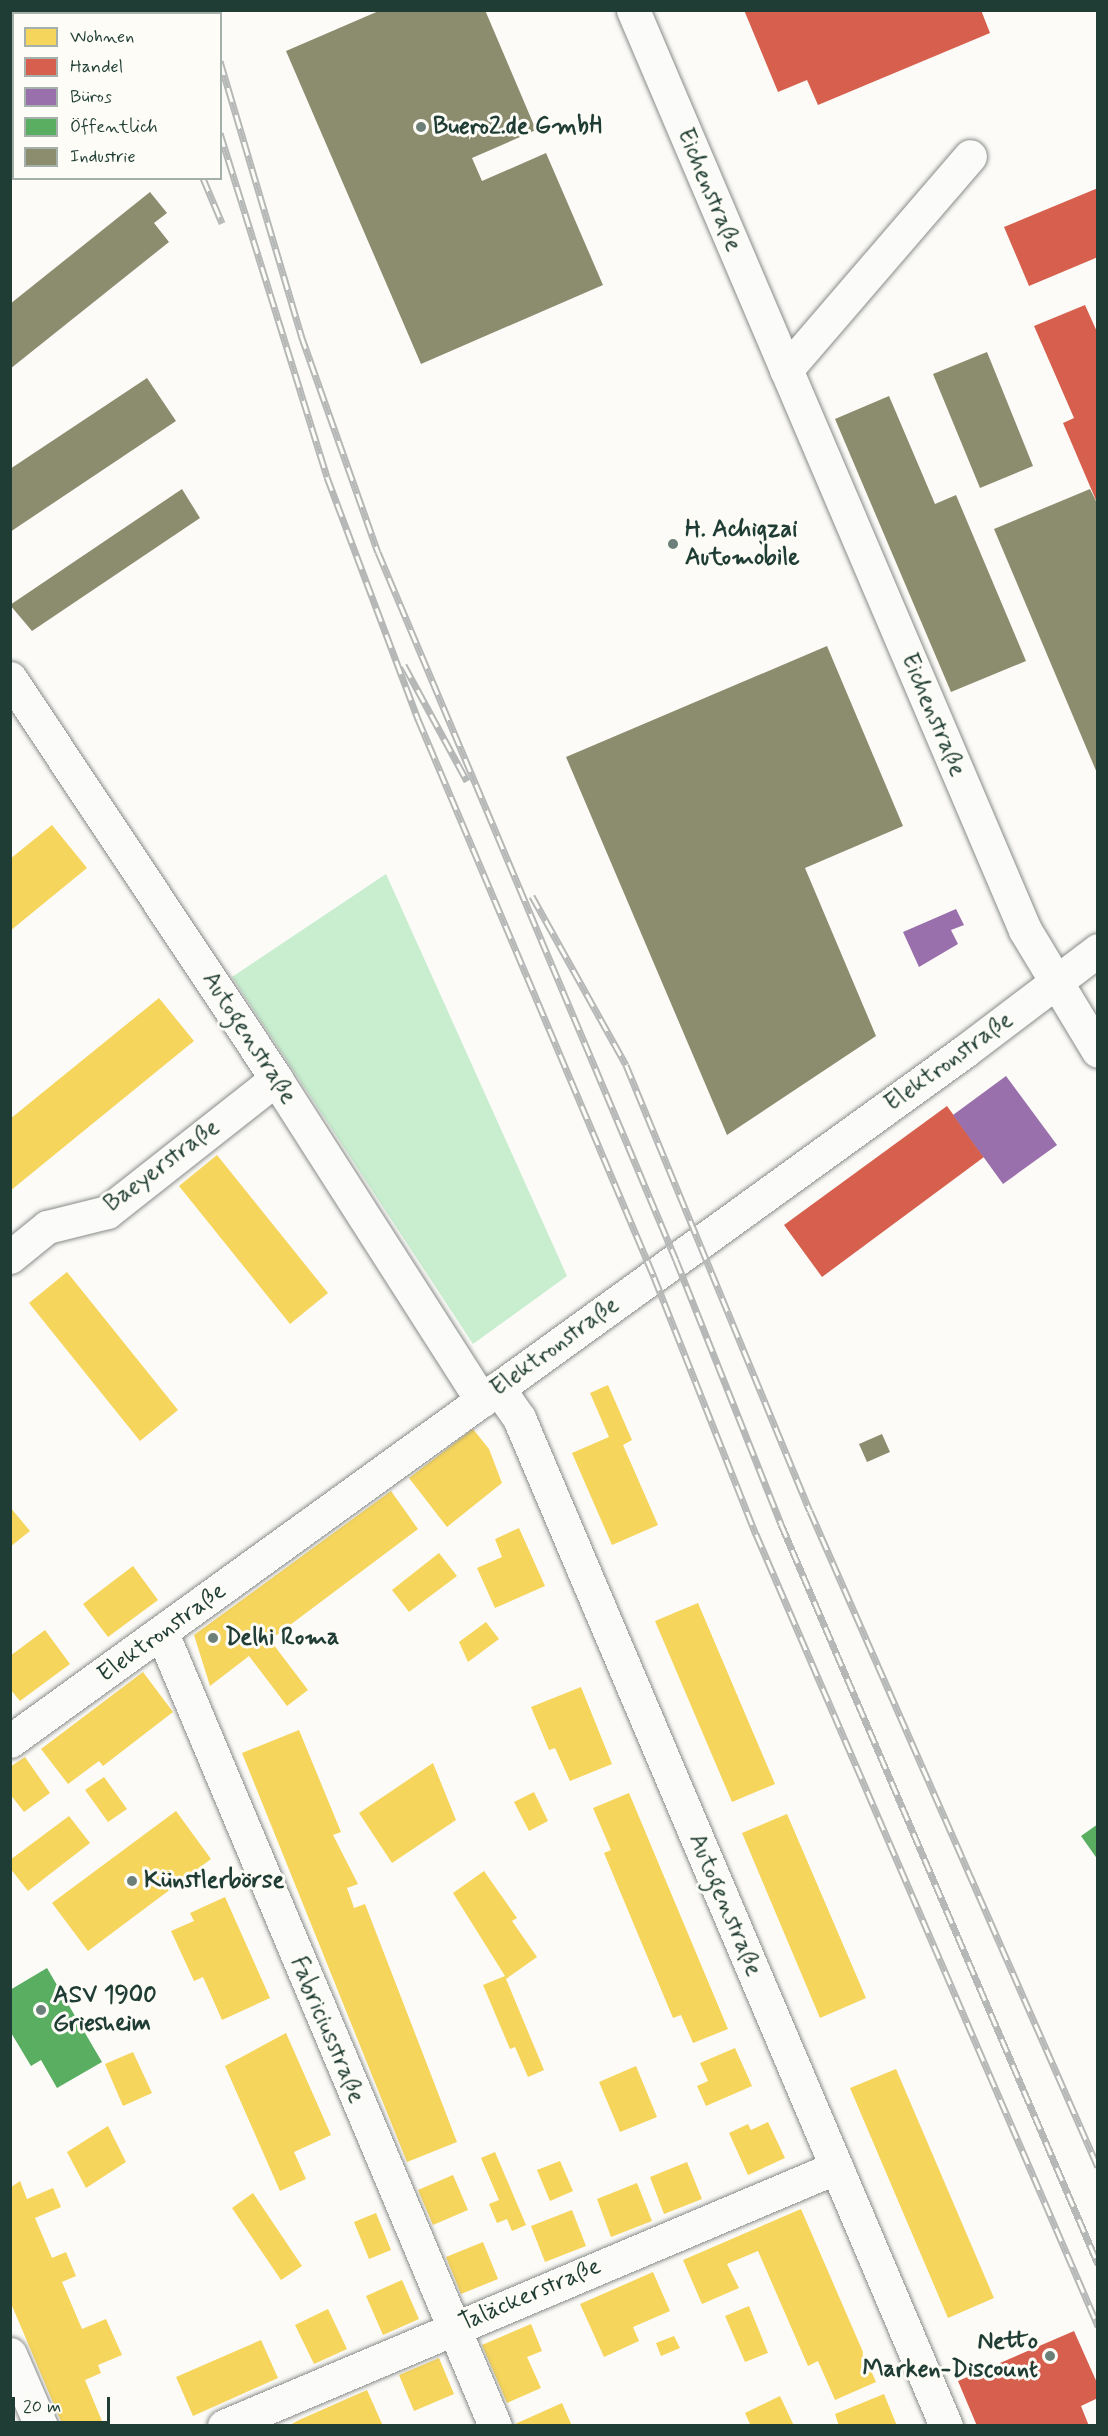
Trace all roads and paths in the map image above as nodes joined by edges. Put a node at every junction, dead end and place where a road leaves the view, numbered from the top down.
1 (633, 10) edge
2 (970, 156) dead end
3 (786, 370) junction
4 (10, 678) edge
5 (1098, 950) edge
6 (1056, 981) junction
7 (1098, 1051) edge
8 (276, 1078) junction
9 (10, 1257) edge
10 (490, 1395) junction
11 (162, 1633) junction
12 (10, 1741) edge
13 (837, 2167) junction
14 (451, 2328) junction
15 (10, 2354) edge
16 (41, 2426) edge
17 (224, 2426) edge
18 (495, 2426) edge
19 (946, 2426) edge

1 - 3 street, Eichenstraße
2 - 3 street
3 - 6 street, Eichenstraße
4 - 8 street, Autogenstraße
5 - 6 street, Elektronstraße
6 - 7 street, Eichenstraße
6 - 10 street, Elektronstraße
8 - 9 street, Baeyerstraße
8 - 10 street, Autogenstraße
10 - 11 street, Elektronstraße
10 - 13 street, Autogenstraße
11 - 12 street, Elektronstraße
11 - 14 street, Fabriciusstraße
13 - 14 street, Taläckerstraße
13 - 19 street, Autogenstraße
14 - 17 street, Taläckerstraße
14 - 18 street, Fabriciusstraße
15 - 16 street

